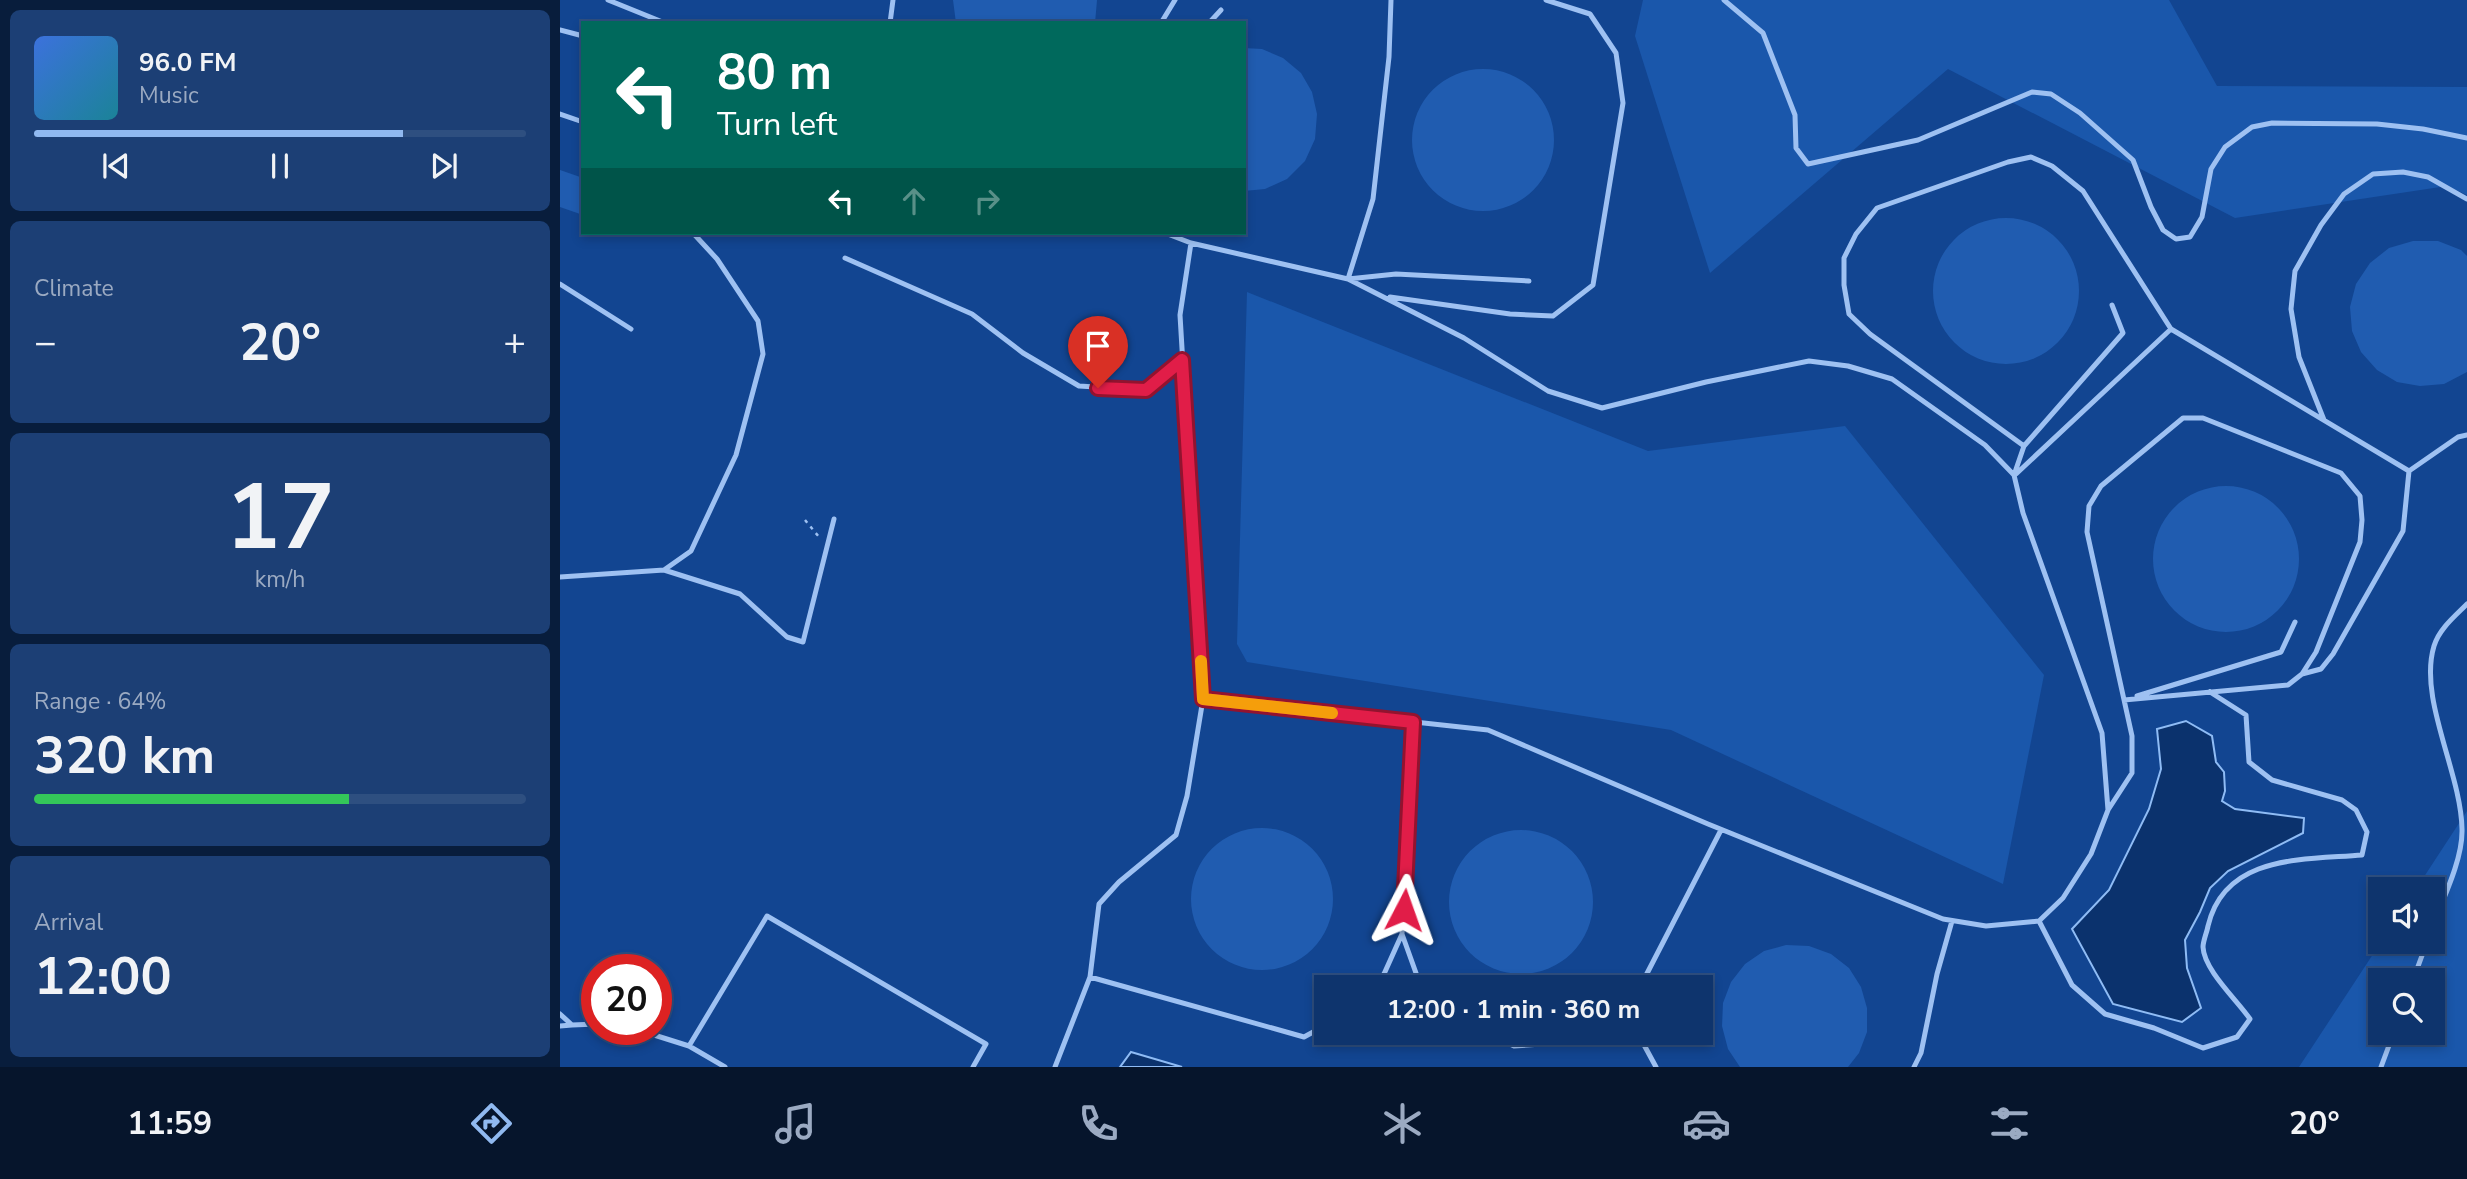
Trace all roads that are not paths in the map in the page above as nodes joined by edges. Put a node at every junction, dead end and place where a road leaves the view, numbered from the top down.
1 (608, 0) edge
2 (892, 0) edge
3 (1175, 0) edge
4 (1391, 0) edge
5 (1546, 0) edge
6 (1724, 0) edge
7 (1221, 10) dead end
8 (660, 21) edge
9 (890, 21) edge
10 (1162, 21) edge
11 (1211, 21) edge
12 (560, 30) edge
13 (581, 35) edge
14 (560, 114) edge
15 (581, 121) edge
16 (2467, 138) edge
17 (2467, 199) edge
18 (694, 235) edge
19 (1170, 235) edge
20 (1191, 243) junction
21 (845, 258) dead end
22 (1348, 279) junction
23 (1529, 281) dead end
24 (560, 284) edge
25 (1382, 296) junction
26 (2112, 305) dead end
27 (631, 329) dead end
28 (2171, 330) junction
29 (1182, 360) junction
30 (2324, 421) junction
31 (2467, 434) edge
32 (2024, 446) junction
33 (2409, 471) junction
34 (2014, 475) junction
35 (834, 519) dead end
36 (664, 570) junction
37 (560, 578) edge
38 (2467, 604) edge
39 (2295, 622) dead end
40 (2302, 674) junction
41 (2210, 692) junction
42 (1203, 699) junction
43 (1413, 722) junction
44 (2108, 810) junction
45 (1721, 830) junction
46 (2445, 891) edge
47 (1952, 921) junction
48 (2039, 921) junction
49 (1402, 933) junction
50 (1383, 975) edge
51 (1416, 975) edge
52 (1646, 975) edge
53 (1090, 977) junction
54 (560, 1014) edge
55 (572, 1025) junction
56 (581, 1025) edge
57 (560, 1026) edge
58 (1314, 1032) edge
59 (672, 1041) edge
60 (1644, 1045) edge
61 (2389, 1045) edge
62 (689, 1046) junction
63 (725, 1067) edge
64 (973, 1067) edge
65 (1055, 1067) edge
66 (1656, 1067) edge
67 (1914, 1067) edge
68 (2381, 1067) edge

1 - 8 lane
2 - 9 lane
3 - 10 lane
4 - 22 lane
5 - 25 lane
6 - 16 lane
7 - 11 lane
12 - 13 lane
14 - 15 lane
17 - 30 lane
18 - 36 lane
19 - 20 lane
20 - 22 lane
20 - 29 lane
21 - 29 lane
22 - 23 lane
22 - 25 lane
24 - 27 lane
25 - 34 lane
26 - 32 lane
28 - 30 lane
28 - 32 lane
28 - 34 lane
29 - 42 lane
30 - 33 lane
31 - 33 lane
32 - 34 lane
33 - 40 lane
34 - 44 lane
35 - 36 lane
36 - 37 lane
38 - 46 lane
39 - 41 lane
40 - 41 lane
40 - 44 lane
41 - 48 lane
42 - 43 lane
42 - 53 lane
43 - 45 lane
43 - 49 lane
44 - 48 lane
45 - 47 lane
45 - 52 lane
47 - 48 lane
47 - 67 lane
49 - 50 lane
49 - 51 lane
53 - 58 lane
53 - 65 lane
54 - 55 lane
55 - 56 lane
55 - 57 lane
59 - 62 lane
60 - 66 lane
61 - 68 lane
62 - 63 lane
62 - 64 lane

